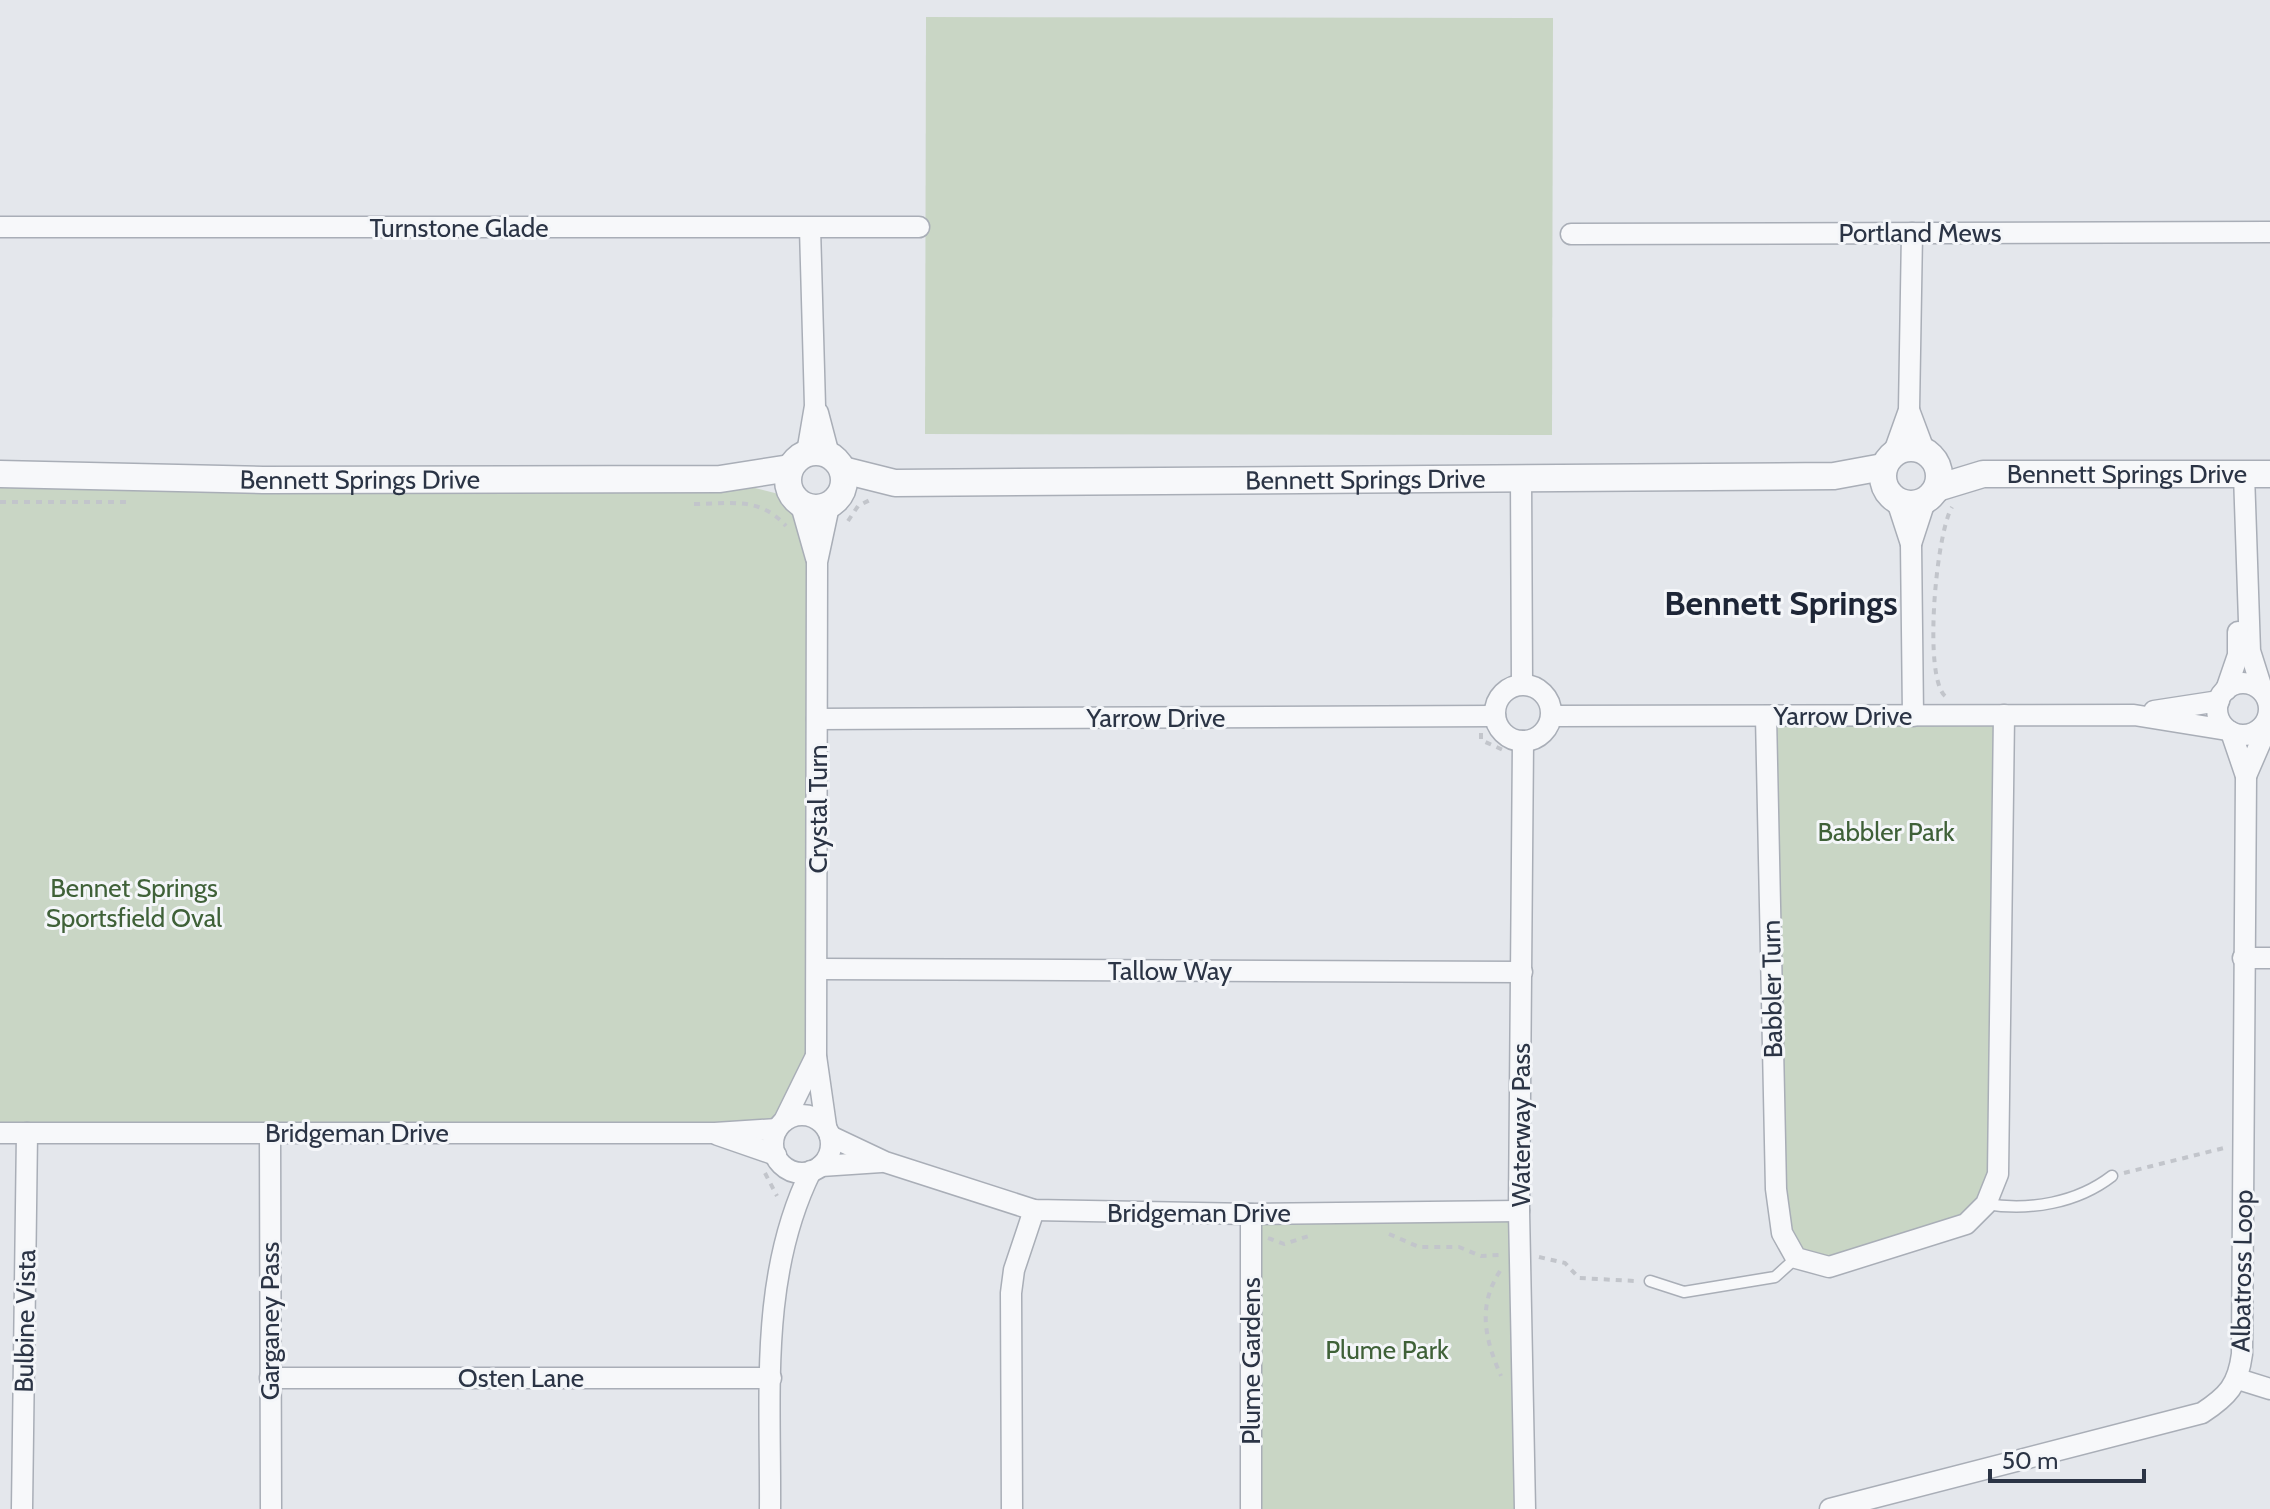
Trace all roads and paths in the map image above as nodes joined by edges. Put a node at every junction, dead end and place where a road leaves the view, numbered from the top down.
1 (0, 227) edge
2 (919, 227) dead end
3 (810, 228) junction
4 (2270, 232) edge
5 (1912, 233) junction
6 (1571, 234) dead end
7 (1909, 410) junction
8 (1928, 454) junction
9 (817, 462) junction
10 (0, 474) edge
11 (1983, 474) junction
12 (2257, 474) edge
13 (1521, 476) junction
14 (1890, 477) junction
15 (720, 479) junction
16 (895, 483) junction
17 (1931, 494) junction
18 (871, 499) dead end
19 (797, 501) junction
20 (0, 502) edge
21 (143, 502) dead end
22 (833, 502) junction
23 (685, 504) dead end
24 (1946, 520) dead end
25 (845, 528) dead end
26 (791, 534) dead end
27 (1911, 544) junction
28 (817, 562) junction
29 (2246, 565) junction
30 (1522, 684) junction
31 (2222, 695) junction
32 (2266, 695) edge
33 (1963, 715) junction
34 (2004, 715) junction
35 (2134, 715) junction
36 (1495, 716) junction
37 (1552, 716) junction
38 (1766, 716) junction
39 (1913, 716) junction
40 (817, 719) junction
41 (2264, 726) edge
42 (2229, 731) junction
43 (1523, 741) junction
44 (2246, 776) junction
45 (2243, 958) junction
46 (2270, 958) edge
47 (818, 969) junction
48 (1522, 972) junction
49 (816, 1056) junction
50 (781, 1125) junction
51 (828, 1131) junction
52 (0, 1133) edge
53 (27, 1133) junction
54 (270, 1133) junction
55 (715, 1133) junction
56 (2238, 1145) dead end
57 (885, 1162) junction
58 (783, 1163) junction
59 (816, 1169) junction
60 (2112, 1176) joint
61 (1986, 1204) junction
62 (1034, 1210) junction
63 (1519, 1211) junction
64 (1251, 1214) junction
65 (790, 1220) junction
66 (1380, 1234) dead end
67 (1324, 1235) dead end
68 (1270, 1238) dead end
69 (1512, 1257) junction
70 (1796, 1258) junction
71 (1650, 1281) joint
72 (270, 1378) junction
73 (771, 1378) junction
74 (2238, 1379) junction
75 (1507, 1389) dead end
76 (2270, 1389) edge
77 (22, 1509) edge
78 (271, 1509) edge
79 (770, 1509) edge
80 (1012, 1509) edge
81 (1251, 1509) edge
82 (1525, 1509) edge
83 (1830, 1509) edge

1 - 3 street, Turnstone Glade
2 - 3 street, Turnstone Glade
3 - 9 street
4 - 5 street, Portland Mews
5 - 6 street, Portland Mews
5 - 7 street
7 - 8 street
7 - 14 street
8 - 11 street, Bennett Springs Drive
8 - 14 street
8 - 17 street
9 - 15 street, Bennett Springs Drive
9 - 16 street, Bennett Springs Drive
9 - 19 street
9 - 22 street
10 - 15 street, Bennett Springs Drive
11 - 12 street, Bennett Springs Drive
11 - 17 street, Bennett Springs Drive
12 - 29 street
13 - 14 street, Bennett Springs Drive
13 - 16 street, Bennett Springs Drive
13 - 30 street
14 - 17 street
14 - 27 street
15 - 19 street, Bennett Springs Drive
16 - 22 street, Bennett Springs Drive
17 - 27 street
18 - 25 path
19 - 22 street
19 - 28 street, Crystal Turn
20 - 21 path
22 - 28 street, Crystal Turn
23 - 26 path
24 - 33 path
27 - 39 street
28 - 40 street, Crystal Turn
29 - 31 street
29 - 32 street
30 - 36 street
30 - 37 street
31 - 32 street
31 - 35 street
31 - 42 street
32 - 41 street
33 - 34 street, Yarrow Drive
33 - 39 street, Yarrow Drive
34 - 35 street, Yarrow Drive
34 - 61 street
35 - 42 street
36 - 40 street, Yarrow Drive
36 - 43 street
37 - 38 street, Yarrow Drive
37 - 43 street
38 - 39 street, Yarrow Drive
38 - 70 street, Babbler Turn
40 - 47 street, Crystal Turn
41 - 42 street
41 - 44 street
42 - 44 street
43 - 48 street, Waterway Pass
44 - 45 street, Albatross Loop
45 - 46 street
45 - 74 street, Albatross Loop
47 - 48 street, Tallow Way
47 - 49 street, Crystal Turn
48 - 63 street, Waterway Pass
49 - 50 street
49 - 51 street, Crystal Turn
50 - 51 street
50 - 55 street, Bridgeman Drive
50 - 58 street
51 - 57 street
51 - 59 street
52 - 53 street, Bridgeman Drive
53 - 54 street, Bridgeman Drive
53 - 77 street, Bulbine Vista
54 - 55 street, Bridgeman Drive
54 - 72 street, Garganey Pass
55 - 58 street
56 - 60 path
57 - 59 street
57 - 62 street, Bridgeman Drive
58 - 59 street
58 - 65 street
59 - 65 street
60 - 61 lane
61 - 70 street
62 - 64 street, Bridgeman Drive
62 - 80 street
63 - 64 street, Bridgeman Drive
63 - 69 street, Waterway Pass
64 - 81 street, Plume Gardens
65 - 73 street
66 - 69 path
67 - 68 path
69 - 71 path
69 - 75 path
69 - 82 street, Waterway Pass
70 - 71 lane
72 - 73 street, Osten Lane
72 - 78 street, Garganey Pass
73 - 79 street
74 - 76 street
74 - 83 street, Albatross Loop

